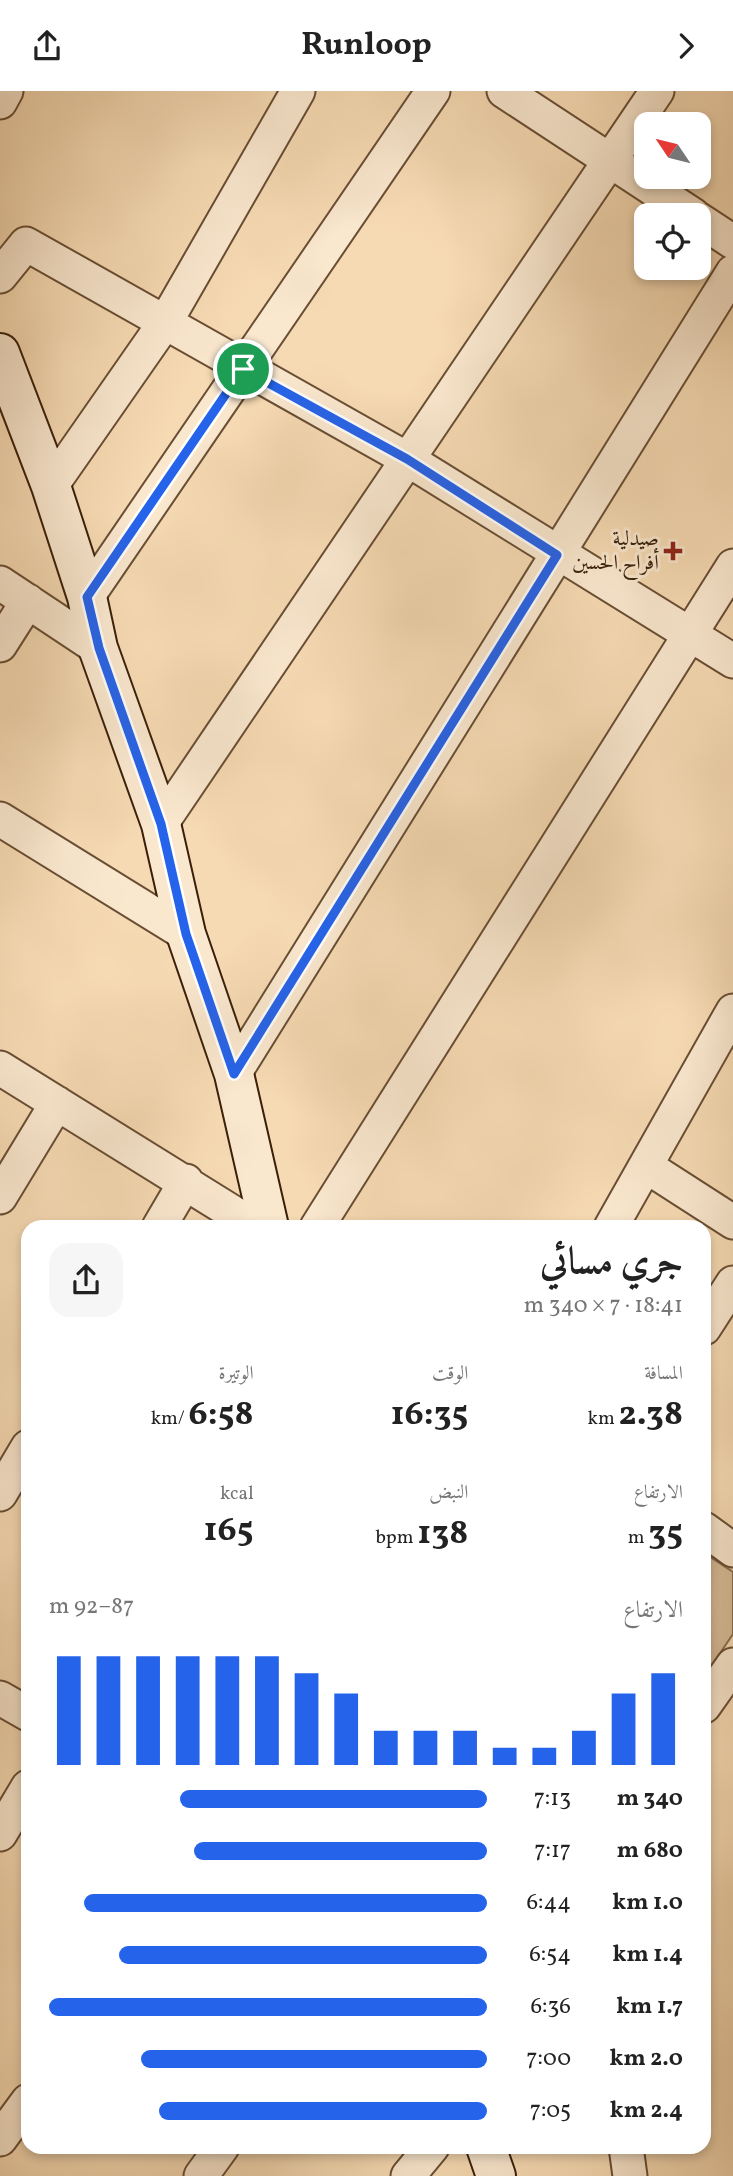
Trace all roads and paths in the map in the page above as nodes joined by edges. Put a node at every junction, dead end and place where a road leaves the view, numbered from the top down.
1 (6, 91) edge
2 (298, 91) edge
3 (433, 91) edge
4 (504, 91) edge
5 (657, 91) edge
6 (0, 101) edge
7 (611, 159) junction
8 (675, 203) edge
9 (711, 228) edge
10 (733, 242) edge
11 (733, 272) edge
12 (0, 276) edge
13 (166, 321) junction
14 (0, 353) edge
15 (243, 369) junction
16 (407, 459) junction
17 (51, 486) junction
18 (557, 555) junction
19 (733, 566) edge
20 (0, 583) edge
21 (87, 597) junction
22 (28, 601) junction
23 (688, 634) junction
24 (0, 645) edge
25 (99, 648) junction
26 (733, 661) edge
27 (0, 819) edge
28 (161, 824) junction
29 (186, 934) junction
30 (733, 1011) edge
31 (0, 1068) edge
32 (234, 1074) junction
33 (57, 1103) junction
34 (646, 1166) junction
35 (186, 1181) junction
36 (0, 1197) edge
37 (163, 1220) edge
38 (245, 1220) edge
39 (267, 1220) edge
40 (321, 1220) edge
41 (615, 1220) edge
42 (733, 1222) edge
43 (733, 1283) edge
44 (711, 1317) edge
45 (21, 1459) edge
46 (0, 1494) edge
47 (711, 1534) edge
48 (733, 1550) edge
49 (733, 1665) edge
50 (711, 1696) edge
51 (0, 1698) edge
52 (21, 1710) edge
53 (21, 1799) edge
54 (0, 1834) edge
55 (21, 2110) edge
56 (0, 2139) edge
57 (217, 2154) edge
58 (426, 2154) edge
59 (488, 2154) edge
60 (627, 2154) edge
61 (201, 2176) edge
62 (408, 2176) edge
63 (496, 2176) edge
64 (630, 2176) edge

1 - 6 street
2 - 13 street
3 - 15 street
4 - 7 street
5 - 7 street
7 - 8 street
7 - 16 street
9 - 10 street
11 - 18 street
12 - 13 street
13 - 15 street
13 - 17 street
14 - 17 street
15 - 16 street
15 - 21 street
16 - 18 street
16 - 28 street
17 - 21 street
18 - 23 street
18 - 32 street
19 - 23 street
20 - 22 street
21 - 25 street
22 - 24 street
22 - 25 street
23 - 26 street
23 - 40 street
25 - 28 street
27 - 29 street
28 - 29 street
29 - 32 street
30 - 34 street
31 - 33 street
32 - 39 street
33 - 35 street
33 - 36 street
34 - 41 street
34 - 42 street
35 - 37 street
35 - 38 street
43 - 44 street
45 - 46 street
47 - 48 street
49 - 50 street
51 - 52 street
53 - 54 street
55 - 56 street
57 - 61 street
58 - 62 street
59 - 63 street
60 - 64 street

